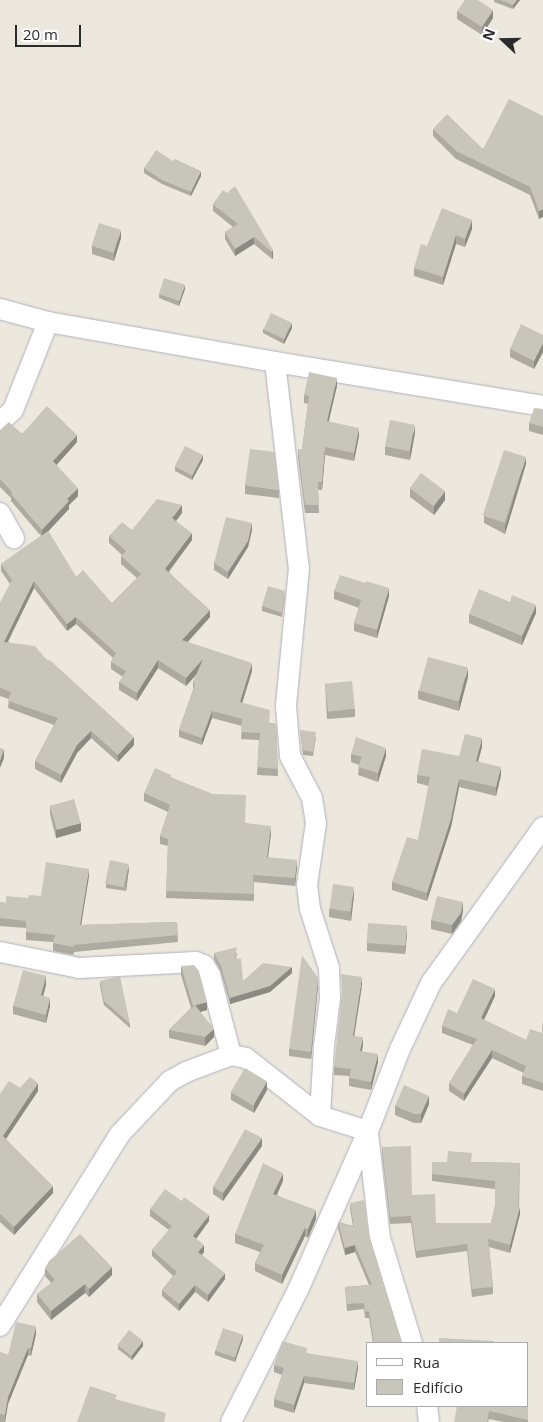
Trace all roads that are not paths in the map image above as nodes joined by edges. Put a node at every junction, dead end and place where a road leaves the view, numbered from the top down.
1 (0, 309) edge
2 (48, 322) junction
3 (275, 362) junction
4 (543, 406) edge
5 (0, 422) edge
6 (0, 513) edge
7 (14, 538) dead end
8 (543, 827) edge
9 (533, 855) edge
10 (0, 952) edge
11 (231, 1055) junction
12 (320, 1116) junction
13 (368, 1131) junction
14 (0, 1326) edge
15 (412, 1342) edge
16 (426, 1407) edge
17 (231, 1422) edge
18 (428, 1422) edge

1 - 2 street
2 - 3 street
2 - 5 street
3 - 4 street
3 - 12 street
6 - 7 street
8 - 9 street
9 - 13 street
10 - 11 street
11 - 12 street
11 - 14 street
12 - 13 street
13 - 15 street
13 - 17 street
16 - 18 street

